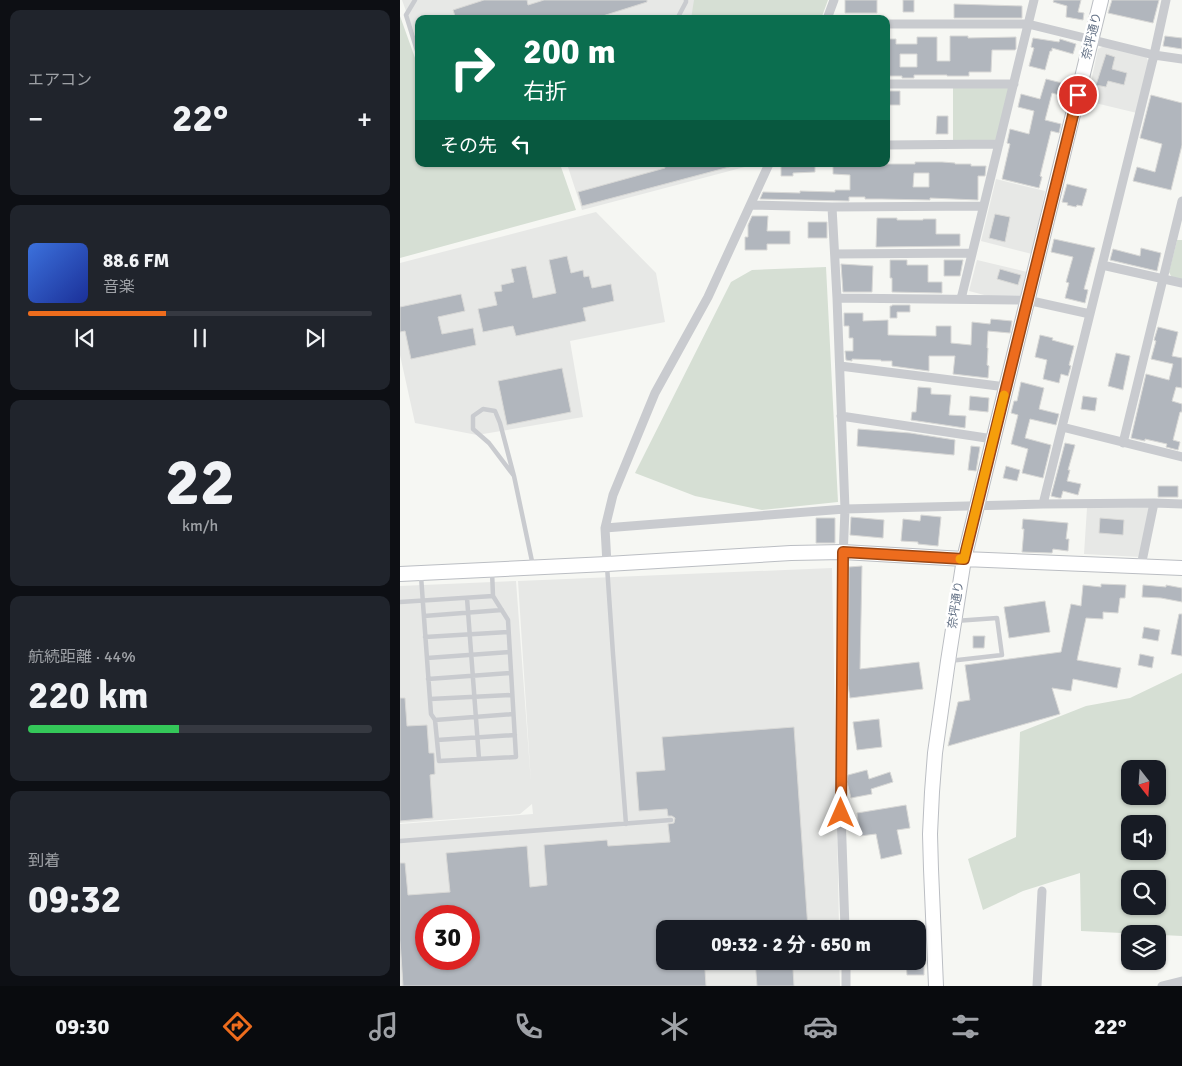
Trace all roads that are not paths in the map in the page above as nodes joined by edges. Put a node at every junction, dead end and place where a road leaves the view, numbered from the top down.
1 (415, 0) edge
2 (686, 0) edge
3 (834, 0) edge
4 (1034, 0) edge
5 (1101, 0) edge
6 (1166, 0) edge
7 (679, 15) edge
8 (829, 15) edge
9 (890, 24) edge
10 (1028, 24) junction
11 (1092, 39) junction
12 (415, 44) edge
13 (1154, 55) junction
14 (1182, 59) edge
15 (890, 84) edge
16 (1014, 84) junction
17 (999, 144) junction
18 (890, 145) edge
19 (768, 167) edge
20 (1182, 201) edge
21 (751, 205) junction
22 (832, 206) junction
23 (983, 206) junction
24 (1177, 238) edge
25 (972, 253) junction
26 (834, 254) junction
27 (1102, 265) junction
28 (1163, 280) junction
29 (1182, 284) edge
30 (837, 298) junction
31 (961, 299) junction
32 (1027, 300) junction
33 (1090, 314) junction
34 (840, 366) junction
35 (1006, 387) junction
36 (841, 416) junction
37 (1062, 427) junction
38 (993, 439) junction
39 (1123, 443) junction
40 (1182, 457) edge
41 (514, 476) junction
42 (1154, 503) junction
43 (1043, 504) junction
44 (1182, 504) edge
45 (977, 506) junction
46 (845, 509) junction
47 (604, 528) junction
48 (843, 552) junction
49 (964, 559) junction
50 (607, 564) junction
51 (1141, 566) junction
52 (533, 568) junction
53 (1182, 568) edge
54 (492, 570) junction
55 (421, 573) junction
56 (400, 574) edge
57 (493, 596) junction
58 (467, 598) junction
59 (423, 600) junction
60 (400, 602) edge
61 (502, 610) junction
62 (468, 613) junction
63 (424, 616) junction
64 (954, 621) junction
65 (508, 632) junction
66 (470, 634) junction
67 (425, 637) junction
68 (510, 652) junction
69 (472, 655) junction
70 (427, 658) junction
71 (948, 661) junction
72 (511, 673) junction
73 (473, 676) junction
74 (428, 679) junction
75 (512, 695) junction
76 (474, 696) junction
77 (430, 700) junction
78 (514, 714) junction
79 (476, 716) junction
80 (435, 720) junction
81 (515, 735) junction
82 (478, 737) junction
83 (437, 740) junction
84 (479, 759) junction
85 (671, 820) dead end
86 (626, 824) junction
87 (400, 841) edge
88 (1042, 891) dead end
89 (845, 920) edge
90 (846, 970) edge
91 (1182, 981) edge
92 (846, 986) edge
93 (936, 986) edge
94 (1037, 986) edge
95 (1162, 986) edge

1 - 12 lane
2 - 7 lane
3 - 8 street
4 - 10 street
5 - 11 street, 奈坪通り
6 - 13 street
9 - 10 street
10 - 11 street
10 - 16 street
11 - 13 street
11 - 32 street, 奈坪通り
13 - 14 street
13 - 27 street
15 - 16 street
16 - 17 street
17 - 18 street
17 - 23 street
19 - 21 street
20 - 24 street
21 - 22 street
21 - 47 street
22 - 23 street
22 - 26 street
23 - 25 street
24 - 28 street
25 - 26 street
25 - 31 street
26 - 30 street
27 - 28 street
27 - 33 street
28 - 29 street
28 - 39 street
30 - 31 street
30 - 34 street
31 - 32 street
32 - 33 street
32 - 35 street, 奈坪通り
33 - 37 street
34 - 35 street
34 - 36 street
35 - 38 street, 奈坪通り
36 - 38 street
36 - 46 street
37 - 39 street
37 - 43 street
38 - 45 street, 奈坪通り
39 - 40 street
41 - 41 lane
41 - 52 lane
42 - 43 street
42 - 44 street
42 - 51 street
43 - 45 street
45 - 46 street
45 - 49 street, 奈坪通り
46 - 47 street
46 - 48 street
47 - 50 street
48 - 49 street
48 - 50 street
48 - 89 street
49 - 51 street
49 - 64 street, 奈坪通り
50 - 52 street
50 - 86 lane
51 - 53 street
52 - 54 street
54 - 55 street
54 - 57 lane
55 - 56 street
55 - 59 lane
57 - 58 lane
57 - 61 lane
58 - 59 lane
58 - 62 lane
59 - 60 lane
59 - 63 lane
61 - 62 lane
61 - 65 lane
62 - 63 lane
62 - 66 lane
63 - 67 lane
64 - 71 street, 奈坪通り
64 - 71 lane
65 - 66 lane
65 - 68 lane
66 - 67 lane
66 - 69 lane
67 - 70 lane
68 - 69 lane
68 - 72 lane
69 - 70 lane
69 - 73 lane
70 - 74 lane
71 - 93 street, 奈坪通り
72 - 73 lane
72 - 75 lane
73 - 74 lane
73 - 76 lane
74 - 77 lane
75 - 76 lane
75 - 78 lane
76 - 77 lane
76 - 79 lane
77 - 80 lane
78 - 79 lane
78 - 81 lane
79 - 80 lane
79 - 82 lane
80 - 83 lane
81 - 82 lane
81 - 84 lane
82 - 83 lane
82 - 84 lane
83 - 84 lane
85 - 86 lane
86 - 87 lane
88 - 94 street
90 - 92 street
91 - 95 street

